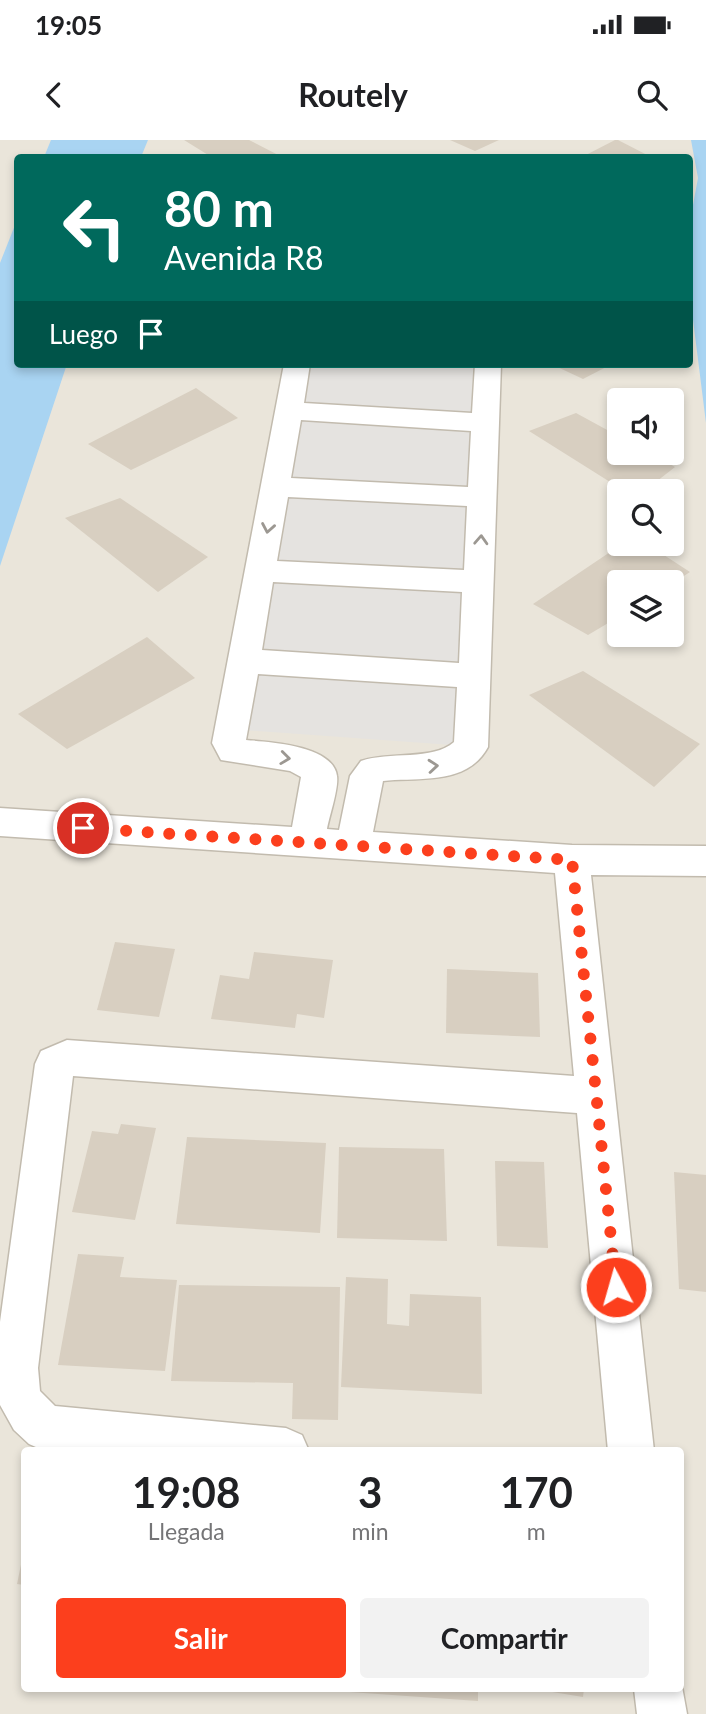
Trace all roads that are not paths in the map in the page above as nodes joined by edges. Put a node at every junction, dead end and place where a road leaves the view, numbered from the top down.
1 (297, 368) edge
2 (488, 368) edge
3 (289, 411) junction
4 (486, 423) junction
5 (275, 487) junction
6 (482, 497) junction
7 (260, 571) junction
8 (479, 583) junction
9 (243, 661) junction
10 (475, 676) junction
11 (0, 822) edge
12 (306, 844) junction
13 (353, 847) junction
14 (572, 860) junction
15 (706, 861) edge
16 (597, 1096) junction
17 (244, 1447) edge
18 (631, 1447) edge
19 (659, 1692) edge
20 (662, 1714) edge

1 - 3 street
2 - 4 street
3 - 4 street
3 - 5 street
4 - 6 street
5 - 6 street
5 -> 7 street
8 -> 6 street
7 - 8 street
7 - 9 street
8 - 10 street
9 - 10 street
9 -> 12 street
13 -> 10 street
11 - 12 street
12 - 13 street
13 - 14 street
14 - 15 street
14 - 16 street
16 - 17 street
16 - 18 street
19 - 20 street

